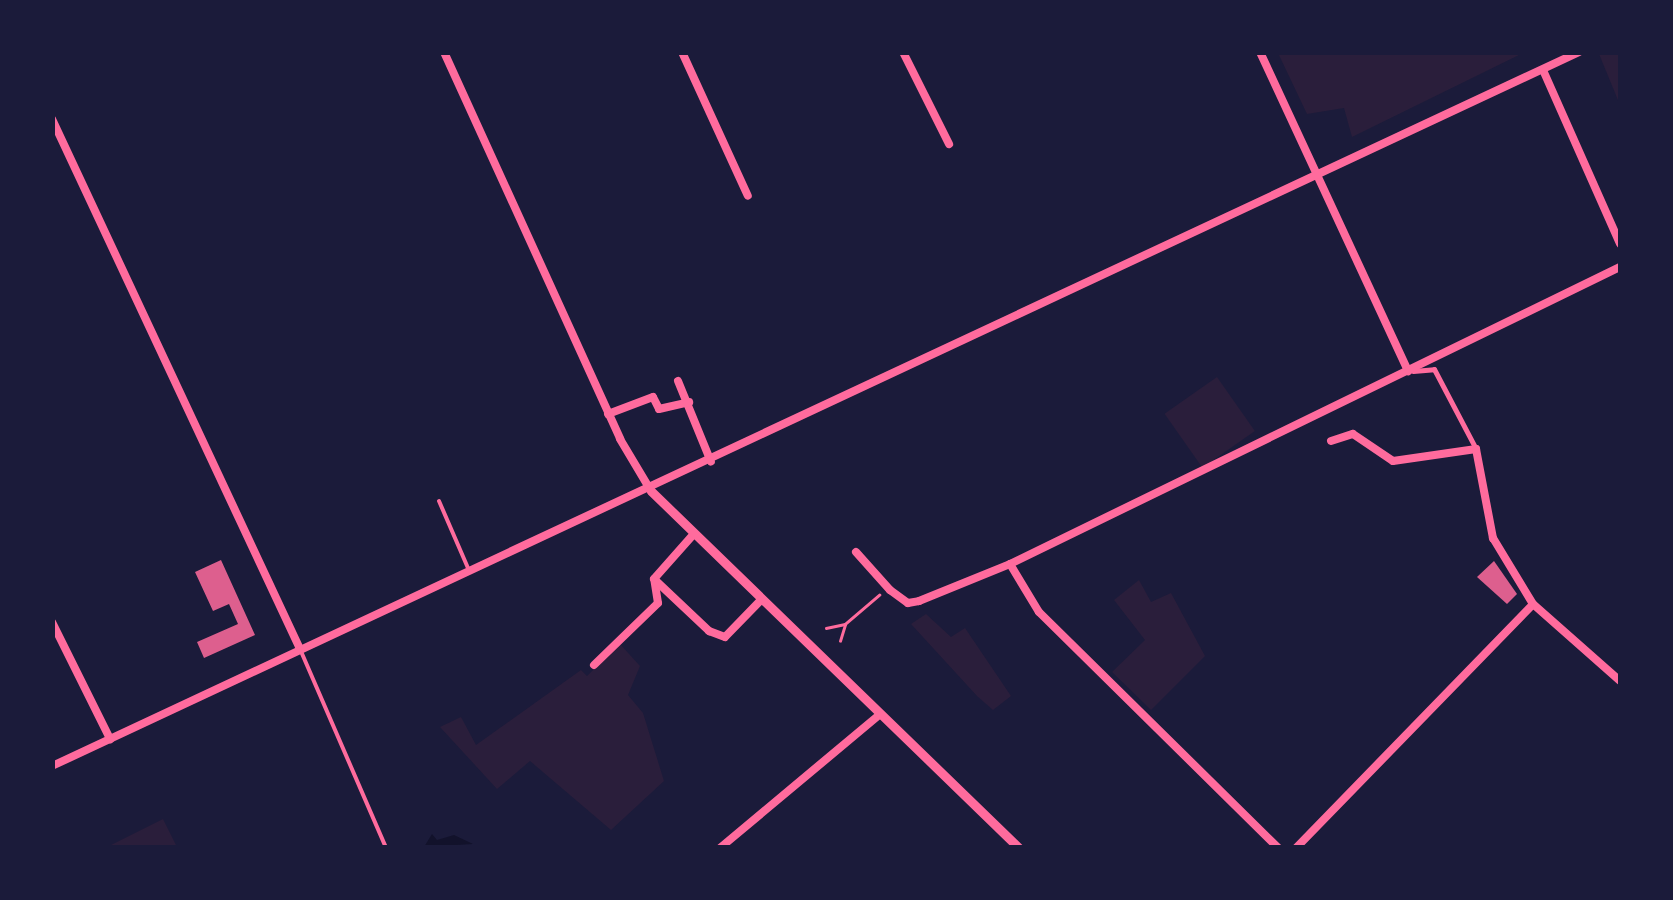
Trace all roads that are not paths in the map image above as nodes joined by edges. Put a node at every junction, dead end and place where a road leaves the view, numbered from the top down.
1 (444, 52) edge
2 (682, 52) edge
3 (903, 52) edge
4 (1260, 52) edge
5 (1579, 52) edge
6 (1543, 70) junction
7 (52, 119) edge
8 (949, 144) dead end
9 (1316, 178) junction
10 (748, 196) dead end
11 (1620, 244) edge
12 (1620, 268) edge
13 (1408, 371) junction
14 (678, 381) dead end
15 (689, 402) junction
16 (608, 414) junction
17 (1331, 441) dead end
18 (1476, 450) junction
19 (711, 462) junction
20 (650, 491) junction
21 (439, 501) dead end
22 (692, 536) junction
23 (856, 552) dead end
24 (1010, 564) junction
25 (468, 568) junction
26 (654, 579) junction
27 (760, 601) junction
28 (1533, 604) junction
29 (52, 622) edge
30 (300, 649) junction
31 (594, 665) dead end
32 (1620, 682) edge
33 (880, 715) junction
34 (110, 738) junction
35 (52, 766) edge
36 (386, 848) edge
37 (720, 848) edge
38 (1019, 848) edge
39 (1278, 848) edge
40 (1296, 848) edge

1 - 16 street
2 - 10 street
3 - 8 street
4 - 9 street
5 - 6 street
6 - 9 street
6 - 11 street
7 - 30 street
9 - 13 street
9 - 19 street
12 - 13 street
13 - 18 street
13 - 24 street
14 - 15 street
15 - 16 street
15 - 19 street
16 - 20 street
17 - 18 street
18 - 28 street
19 - 20 street
20 - 22 street
20 - 25 street
21 - 25 lane
22 - 26 street
22 - 27 street
23 - 24 street
24 - 39 street
25 - 30 street
26 - 27 street
26 - 31 street
27 - 33 street
28 - 32 street
28 - 40 street
29 - 34 street
30 - 34 street
30 - 36 lane
33 - 37 street
33 - 38 street
34 - 35 street

